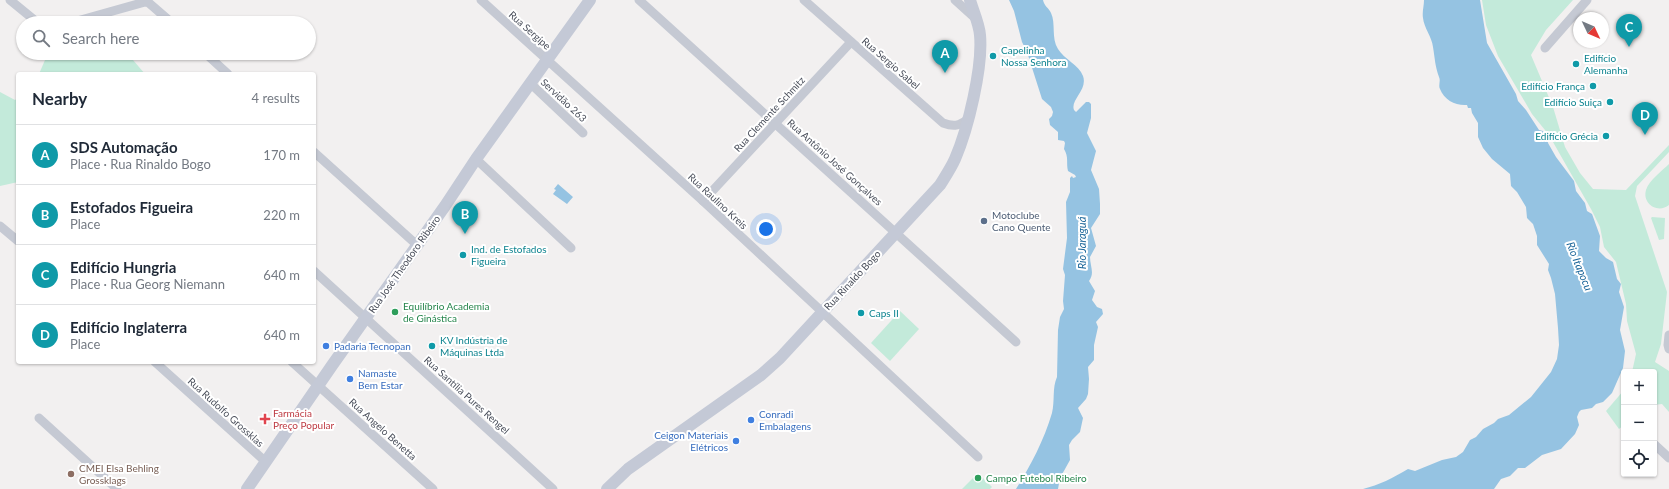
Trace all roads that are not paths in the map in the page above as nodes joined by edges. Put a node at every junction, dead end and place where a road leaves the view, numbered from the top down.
1 (10, 0) edge
2 (481, 0) edge
3 (590, 0) edge
4 (639, 0) edge
5 (804, 0) edge
6 (955, 0) edge
7 (970, 0) edge
8 (1587, 0) edge
9 (29, 16) edge
10 (93, 16) edge
11 (164, 16) edge
12 (976, 19) junction
13 (851, 42) junction
14 (1545, 48) dead end
15 (213, 60) edge
16 (547, 60) junction
17 (226, 72) edge
18 (530, 84) junction
19 (968, 119) junction
20 (776, 123) junction
21 (583, 133) dead end
22 (316, 154) edge
23 (476, 159) junction
24 (703, 201) junction
25 (0, 226) edge
26 (896, 233) junction
27 (16, 239) edge
28 (417, 246) junction
29 (571, 248) dead end
30 (316, 273) edge
31 (822, 312) junction
32 (366, 318) junction
33 (1669, 335) edge
34 (1016, 342) dead end
35 (1669, 349) edge
36 (157, 364) edge
37 (294, 364) edge
38 (318, 386) junction
39 (39, 418) dead end
40 (1657, 447) edge
41 (978, 457) dead end
42 (1669, 458) edge
43 (266, 462) junction
44 (117, 489) edge
45 (247, 489) edge
46 (432, 489) edge
47 (553, 489) edge
48 (607, 489) edge

1 - 9 street
2 - 16 street, Rua Sergipe
3 - 16 main road, Rua José Theodoro Ribeiro
4 - 20 street, Rua Antônio José Gonçalves
5 - 13 street, Rua Sergio Sabel
6 - 12 street
7 - 12 main road, Rua Rinaldo Bogo
8 - 14 street
10 - 11 street
12 - 19 main road, Rua Rinaldo Bogo
13 - 19 street, Rua Sergio Sabel
13 - 20 street, Rua Clemente Schmitz
15 - 17 street
16 - 18 main road, Rua José Theodoro Ribeiro
16 - 24 street, Rua Raulino Kreis
18 - 21 street, Servidão 263
18 - 23 main road, Rua José Theodoro Ribeiro
19 - 26 main road, Rua Rinaldo Bogo
20 - 24 street, Rua Clemente Schmitz
20 - 26 street, Rua Antônio José Gonçalves
22 - 28 street
23 - 28 main road, Rua José Theodoro Ribeiro
23 - 29 street
24 - 31 street, Rua Raulino Kreis
25 - 27 street
26 - 31 main road, Rua Rinaldo Bogo
26 - 34 street, Rua Antônio José Gonçalves
28 - 32 main road, Rua José Theodoro Ribeiro
30 - 32 street, Rua Santília Pures Rengel
31 - 41 street, Rua Raulino Kreis
31 - 48 main road, Rua Rinaldo Bogo
32 - 38 main road, Rua José Theodoro Ribeiro
32 - 47 street, Rua Santília Pures Rengel
33 - 35 street
36 - 43 street, Rua Rudolfo Grossklas
37 - 38 street, Rua Angelo Benetta
38 - 43 main road, Rua José Theodoro Ribeiro
38 - 46 street, Rua Angelo Benetta
39 - 44 street
40 - 42 street
43 - 45 main road, Rua José Theodoro Ribeiro

